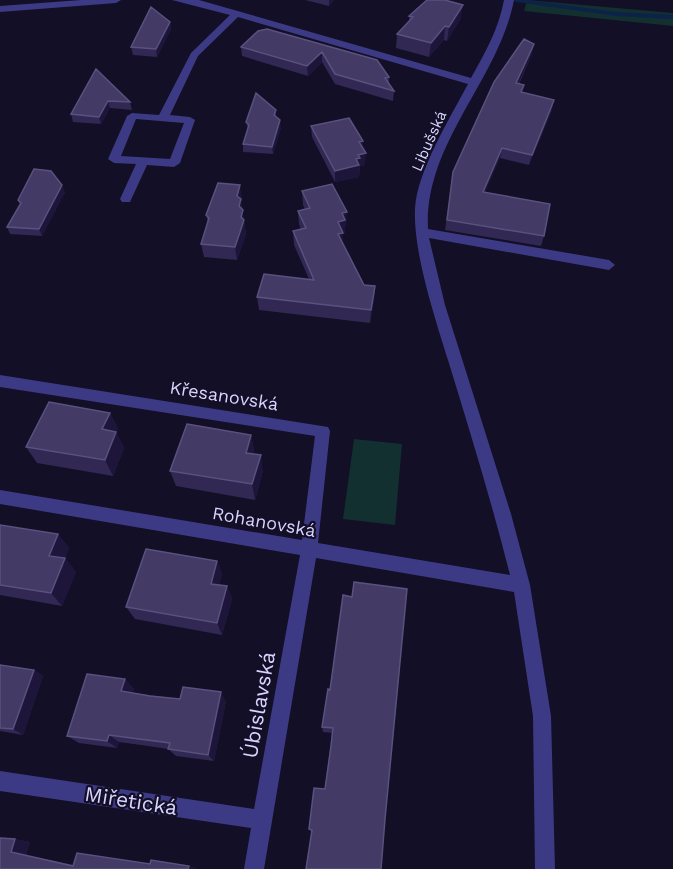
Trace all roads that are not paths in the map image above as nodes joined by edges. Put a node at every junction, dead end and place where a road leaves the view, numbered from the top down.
1 (117, 0) edge
2 (177, 0) edge
3 (509, 1) edge
4 (0, 9) edge
5 (236, 14) junction
6 (473, 82) junction
7 (163, 118) junction
8 (143, 161) junction
9 (126, 199) dead end
10 (422, 232) junction
11 (609, 265) dead end
12 (0, 381) edge
13 (0, 497) edge
14 (309, 550) junction
15 (521, 585) junction
16 (0, 781) edge
17 (262, 820) junction
18 (254, 869) edge
19 (545, 869) edge

1 - 4 street
2 - 5 street
3 - 6 street, Libušská
5 - 6 street
5 - 7 street
6 - 10 street, Libušská
7 - 8 street
7 - 8 street
8 - 9 street
10 - 11 street
10 - 15 street, Libušská
12 - 14 street, Křesanovská
13 - 14 street, Rohanovská
14 - 15 street, Rohanovská
14 - 17 street, Úbislavská
15 - 19 street, Libušská
16 - 17 street, Miřetická
17 - 18 street, Úbislavská

